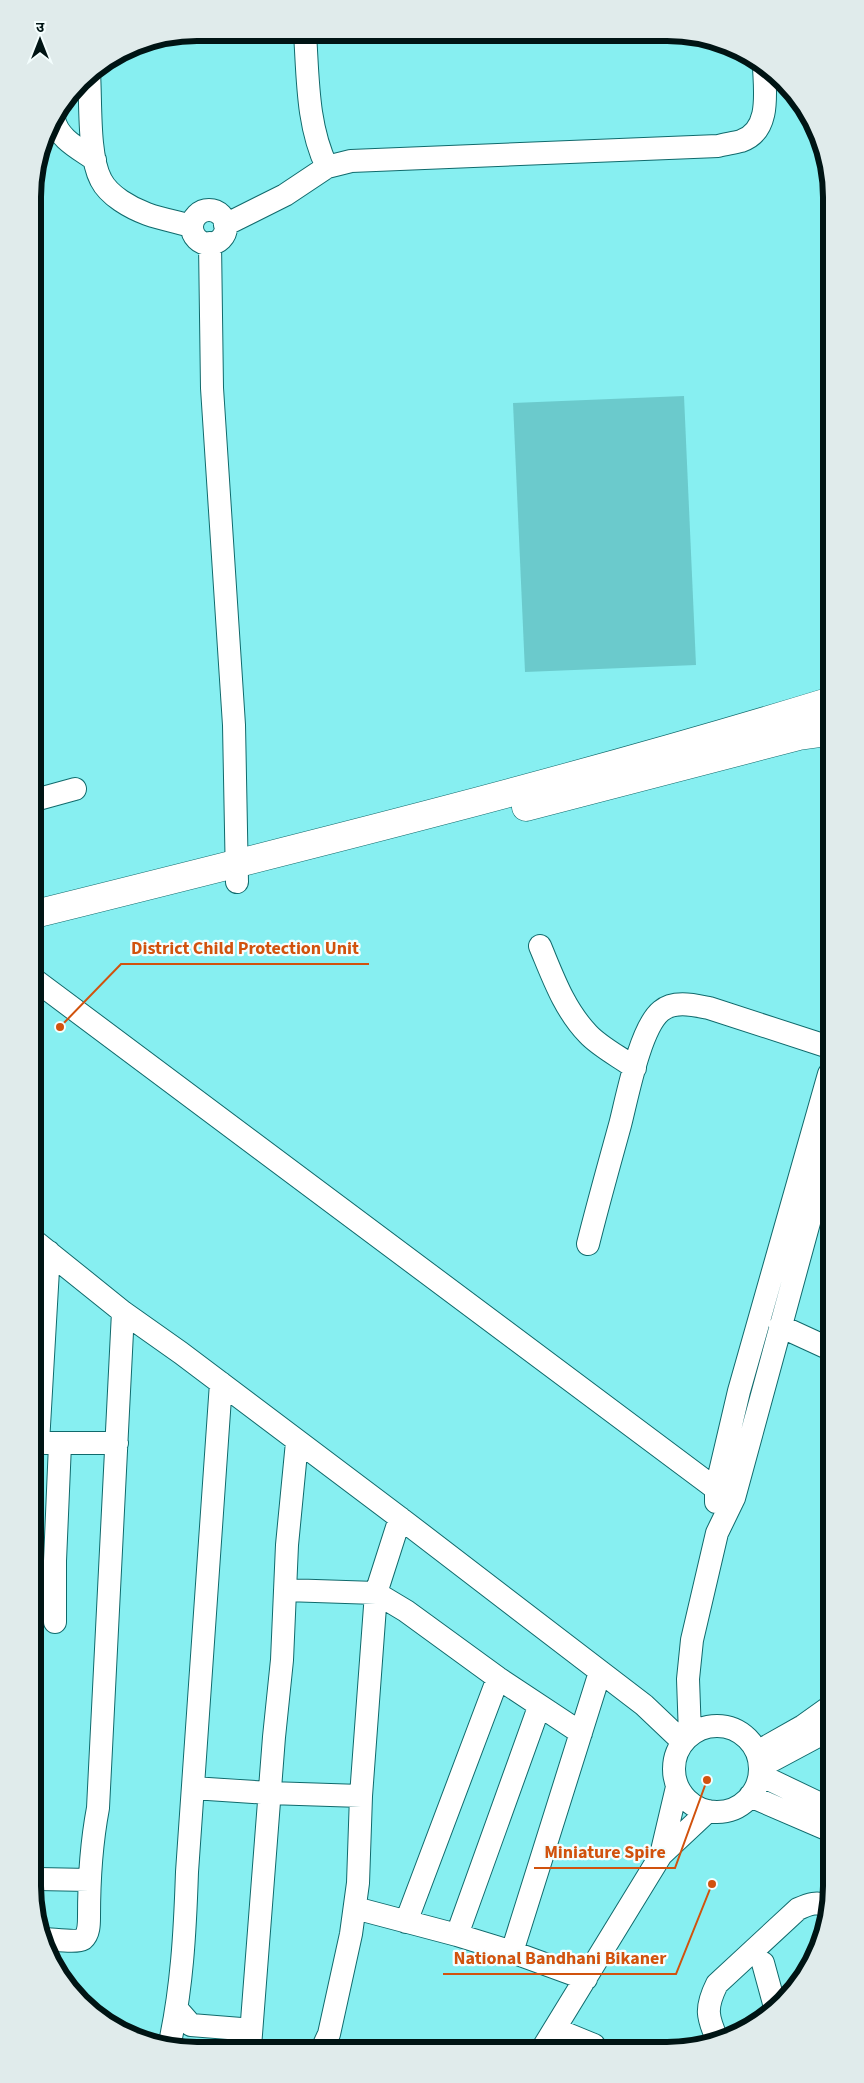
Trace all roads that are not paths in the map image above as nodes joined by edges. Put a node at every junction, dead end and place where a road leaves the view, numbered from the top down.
1 (306, 42) edge
2 (764, 76) edge
3 (90, 85) edge
4 (57, 129) edge
5 (95, 160) junction
6 (327, 167) junction
7 (225, 224) junction
8 (192, 226) junction
9 (210, 243) junction
10 (823, 704) edge
11 (823, 733) edge
12 (75, 789) dead end
13 (42, 798) edge
14 (237, 873) junction
15 (42, 913) edge
16 (42, 930) edge
17 (540, 946) dead end
18 (42, 985) edge
19 (823, 1045) edge
20 (635, 1068) junction
21 (822, 1097) edge
22 (822, 1173) edge
23 (588, 1244) dead end
24 (42, 1247) edge
25 (123, 1312) junction
26 (780, 1326) junction
27 (822, 1345) edge
28 (221, 1383) junction
29 (297, 1442) junction
30 (45, 1443) edge
31 (116, 1443) junction
32 (725, 1494) junction
33 (400, 1518) junction
34 (285, 1590) junction
35 (376, 1593) junction
36 (55, 1622) dead end
37 (600, 1672) junction
38 (498, 1678) junction
39 (539, 1707) junction
40 (822, 1713) edge
41 (581, 1733) junction
42 (822, 1733) edge
43 (686, 1738) junction
44 (759, 1765) junction
45 (677, 1787) junction
46 (193, 1788) junction
47 (269, 1793) junction
48 (362, 1796) junction
49 (750, 1796) junction
50 (822, 1804) edge
51 (708, 1811) junction
52 (822, 1827) edge
53 (661, 1855) junction
54 (41, 1879) edge
55 (89, 1880) junction
56 (821, 1903) edge
57 (355, 1908) junction
58 (406, 1922) junction
59 (458, 1935) junction
60 (51, 1939) edge
61 (512, 1952) junction
62 (764, 1963) dead end
63 (586, 1979) junction
64 (774, 1999) edge
65 (177, 2009) junction
66 (715, 2034) edge
67 (550, 2037) edge
68 (246, 2038) edge
69 (171, 2039) edge
70 (325, 2042) edge
71 (574, 2042) edge

1 - 6 street
2 - 6 street
3 - 5 street
4 - 5 street
5 - 8 street
6 - 7 street
7 - 8 street
7 - 9 street
8 - 9 street
9 - 14 street
10 - 14 main road
11 - 14 main road
12 - 13 street
14 - 15 main road
14 - 16 main road
17 - 20 street
18 - 32 street
19 - 20 street
20 - 23 street
21 - 32 street
22 - 26 street
24 - 25 street
24 - 30 street
25 - 28 street
25 - 31 street
26 - 27 street
26 - 32 street
28 - 29 street
28 - 46 street
29 - 33 street
29 - 34 street
30 - 31 street
30 - 36 street
31 - 55 street
32 - 43 street
33 - 35 street
33 - 37 street
34 - 35 street
34 - 47 street
35 - 38 street
35 - 48 street
37 - 41 street
37 - 43 street
38 - 39 street
38 - 58 street
39 - 41 street
39 - 59 street
40 - 44 street
41 - 61 street
42 - 44 street
43 - 44 street
43 - 45 street
44 - 49 street
44 - 50 street
45 - 51 street
45 - 53 street
46 - 47 street
46 - 65 street
47 - 48 street
47 - 68 street
48 - 57 street
49 - 51 street
49 - 52 street
51 - 53 street
53 - 63 street
54 - 55 street
55 - 60 street
56 - 66 street
57 - 58 street
57 - 70 street
58 - 59 street
59 - 61 street
61 - 63 street
62 - 64 street
63 - 67 street
65 - 68 street
65 - 69 street
67 - 71 street

